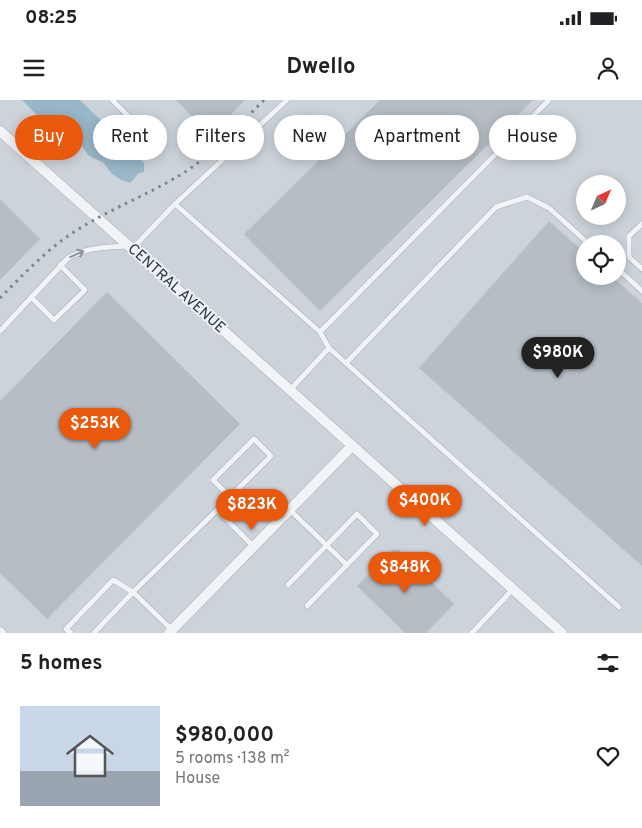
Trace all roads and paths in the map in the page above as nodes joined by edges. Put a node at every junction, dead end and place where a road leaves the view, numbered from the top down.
1 (112, 100) edge
2 (288, 100) edge
3 (549, 100) edge
4 (127, 115) edge
5 (0, 132) edge
6 (175, 204) junction
7 (642, 224) edge
8 (579, 235) edge
9 (130, 247) junction
10 (60, 265) junction
11 (642, 269) edge
12 (626, 276) edge
13 (642, 291) edge
14 (31, 297) junction
15 (0, 331) edge
16 (320, 332) junction
17 (329, 348) junction
18 (346, 363) junction
19 (290, 390) junction
20 (352, 446) junction
21 (230, 497) junction
22 (217, 510) junction
23 (290, 510) junction
24 (327, 545) junction
25 (254, 547) junction
26 (347, 565) junction
27 (288, 585) dead end
28 (513, 589) junction
29 (133, 592) junction
30 (306, 606) dead end
31 (619, 607) dead end
32 (171, 631) edge
33 (71, 633) edge
34 (94, 633) edge
35 (472, 633) edge
36 (562, 633) edge

1 - 4 lane
2 - 6 lane
3 - 16 lane
5 - 9 street, CENTRAL AVENUE
6 - 9 lane
6 - 16 lane
7 - 11 lane
8 - 18 lane
10 -> 9 lane
9 - 19 street, CENTRAL AVENUE
10 - 14 lane
10 - 14 lane
12 - 13 lane
14 - 15 lane
16 - 17 lane
17 - 18 lane
17 - 19 lane
18 - 31 lane
19 - 20 street, CENTRAL AVENUE
20 - 23 street
20 - 28 street, CENTRAL AVENUE
21 - 21 lane
21 - 22 lane
22 - 25 lane
22 - 29 lane
23 - 24 lane
23 - 25 street
24 - 26 lane
24 - 26 lane
24 - 27 lane
25 - 32 street
26 - 30 lane
28 - 35 lane
28 - 36 street, CENTRAL AVENUE
29 - 32 lane
29 - 33 lane
29 - 34 lane

